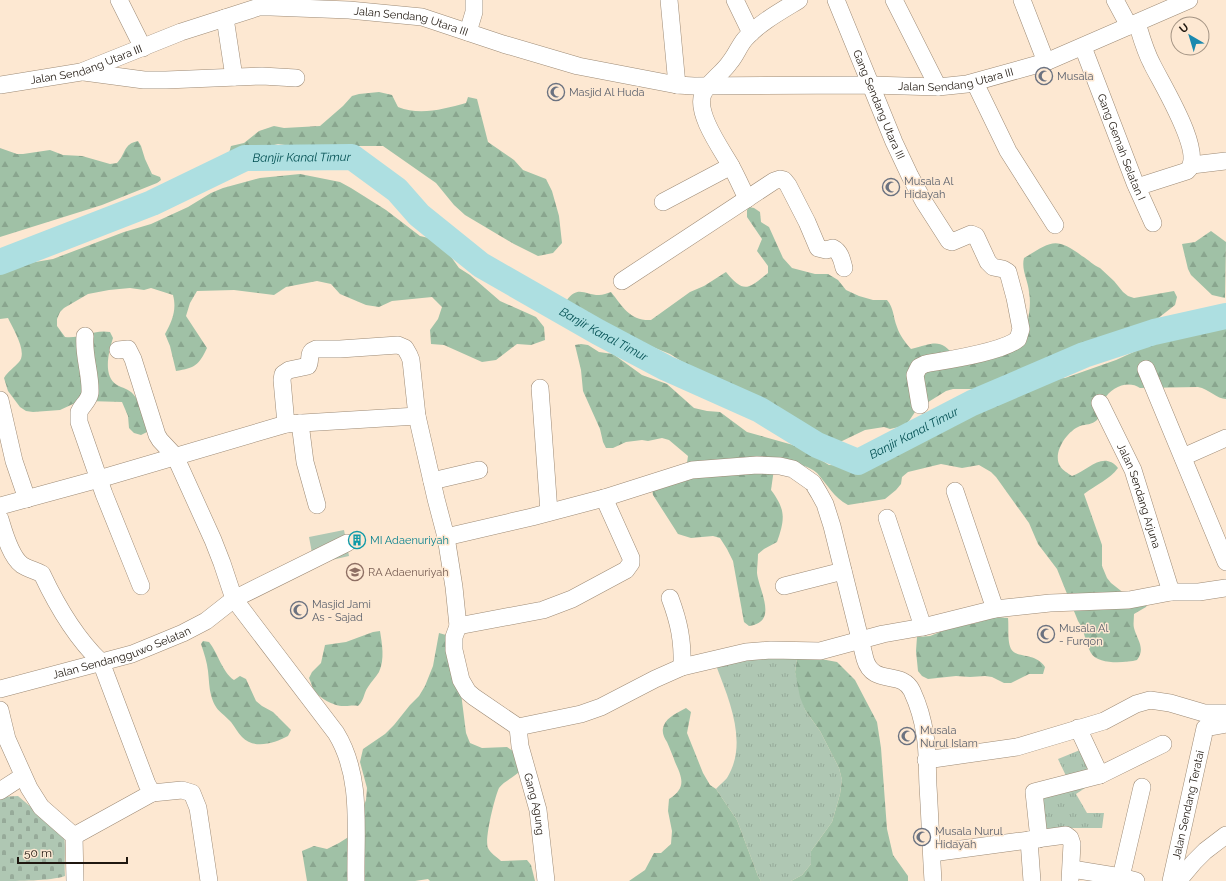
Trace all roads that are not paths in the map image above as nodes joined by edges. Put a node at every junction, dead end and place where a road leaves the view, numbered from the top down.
1 (119, 0) edge
2 (474, 0) edge
3 (669, 0) edge
4 (735, 0) edge
5 (799, 0) edge
6 (836, 0) edge
7 (894, 0) edge
8 (1022, 0) edge
9 (1115, 0) edge
10 (1190, 0) edge
11 (225, 18) junction
12 (1132, 25) junction
13 (468, 32) junction
14 (752, 33) junction
15 (1082, 47) junction
16 (143, 48) junction
17 (1046, 62) junction
18 (82, 72) junction
19 (234, 77) junction
20 (296, 78) dead end
21 (975, 82) junction
22 (0, 85) edge
23 (677, 85) junction
24 (870, 85) junction
25 (707, 86) junction
26 (938, 87) junction
27 (1226, 161) edge
28 (730, 166) junction
29 (1192, 166) junction
30 (1137, 186) junction
31 (747, 199) junction
32 (663, 202) dead end
33 (1154, 223) dead end
34 (1055, 225) dead end
35 (844, 268) dead end
36 (622, 281) dead end
37 (85, 336) dead end
38 (118, 350) dead end
39 (1146, 369) dead end
40 (540, 388) dead end
41 (0, 400) edge
42 (1100, 402) dead end
43 (920, 405) dead end
44 (417, 416) junction
45 (293, 423) junction
46 (1226, 438) edge
47 (175, 456) junction
48 (1183, 457) junction
49 (479, 470) dead end
50 (99, 479) junction
51 (432, 481) junction
52 (955, 491) dead end
53 (604, 498) junction
54 (27, 499) junction
55 (317, 505) dead end
56 (0, 506) edge
57 (549, 512) junction
58 (887, 518) dead end
59 (0, 519) edge
60 (446, 537) junction
61 (347, 543) dead end
62 (1226, 562) edge
63 (843, 571) junction
64 (141, 586) dead end
65 (784, 586) dead end
66 (1226, 588) edge
67 (1170, 592) junction
68 (670, 598) dead end
69 (234, 599) junction
70 (995, 609) junction
71 (458, 626) junction
72 (923, 627) junction
73 (861, 641) junction
74 (101, 662) junction
75 (682, 666) junction
76 (0, 689) edge
77 (0, 710) edge
78 (1226, 713) edge
79 (1226, 724) edge
80 (518, 727) junction
81 (1078, 728) junction
82 (1162, 744) dead end
83 (926, 760) junction
84 (1100, 775) junction
85 (23, 776) junction
86 (1142, 787) dead end
87 (0, 791) edge
88 (152, 793) junction
89 (1226, 835) edge
90 (74, 836) junction
91 (1034, 839) junction
92 (932, 853) junction
93 (1071, 875) edge
94 (1128, 879) edge
95 (75, 881) edge
96 (209, 881) edge
97 (356, 881) edge
98 (546, 881) edge
99 (933, 881) edge
100 (1032, 881) edge
101 (1172, 881) edge
102 (1178, 881) edge

1 - 16 street
2 - 13 street
3 - 23 street
4 - 14 street
5 - 14 street
6 - 24 street, Gang Sendang Utara III
7 - 26 street
8 - 17 street
9 - 12 street
10 - 12 street, Jalan Sendang Utara III
11 - 13 street, Jalan Sendang Utara III
11 - 16 street, Jalan Sendang Utara III
11 - 19 street
12 - 15 street, Jalan Sendang Utara III
12 - 29 street
13 - 23 street, Jalan Sendang Utara III
14 - 25 street
15 - 17 street, Jalan Sendang Utara III
15 - 30 street, Gang Gemah Selatan I
16 - 18 street, Jalan Sendang Utara III
17 - 21 street, Jalan Sendang Utara III
18 - 19 street
18 - 22 street, Jalan Sendang Utara III
19 - 20 street
21 - 26 street, Jalan Sendang Utara III
21 - 34 street
23 - 25 street, Jalan Sendang Utara III
24 - 25 street, Jalan Sendang Utara III
24 - 26 street, Jalan Sendang Utara III
24 - 43 street, Gang Sendang Utara III
25 - 28 street
27 - 29 street
28 - 31 street
28 - 32 street
29 - 30 street
30 - 33 street, Gang Gemah Selatan I
31 - 35 street
31 - 36 street
37 - 50 street
38 - 47 street
39 - 48 street
40 - 57 street
41 - 54 street
42 - 67 street, Jalan Sendang Arjuna
44 - 45 street
44 - 45 street
44 - 51 street
45 - 47 street
45 - 55 street
46 - 48 street
47 - 50 street
47 - 69 street
48 - 62 street
49 - 51 street
50 - 54 street
50 - 64 street
51 - 60 street
52 - 70 street
53 - 57 street
53 - 63 street
53 - 71 street
54 - 56 street
57 - 60 street
58 - 72 street
59 - 74 street
60 - 71 street
61 - 69 street, Jalan Sendangguwo Selatan
63 - 65 street
63 - 73 street
66 - 67 street
67 - 70 street
68 - 75 street
69 - 74 street, Jalan Sendangguwo Selatan
69 - 97 street
70 - 72 street
71 - 80 street
72 - 73 street
73 - 75 street
73 - 83 street
74 - 76 street, Jalan Sendangguwo Selatan
74 - 88 street
75 - 80 street
77 - 85 street
78 - 81 street
79 - 101 street, Jalan Sendang Teratai
80 - 98 street, Gang Agung
81 - 83 street
81 - 84 street
82 - 84 street
83 - 92 street
84 - 91 street
85 - 87 street
85 - 90 street
86 - 94 street
88 - 90 street
88 - 96 street
89 - 102 street
90 - 95 street
91 - 92 street
91 - 93 street
91 - 100 street
92 - 99 street
93 - 94 street

